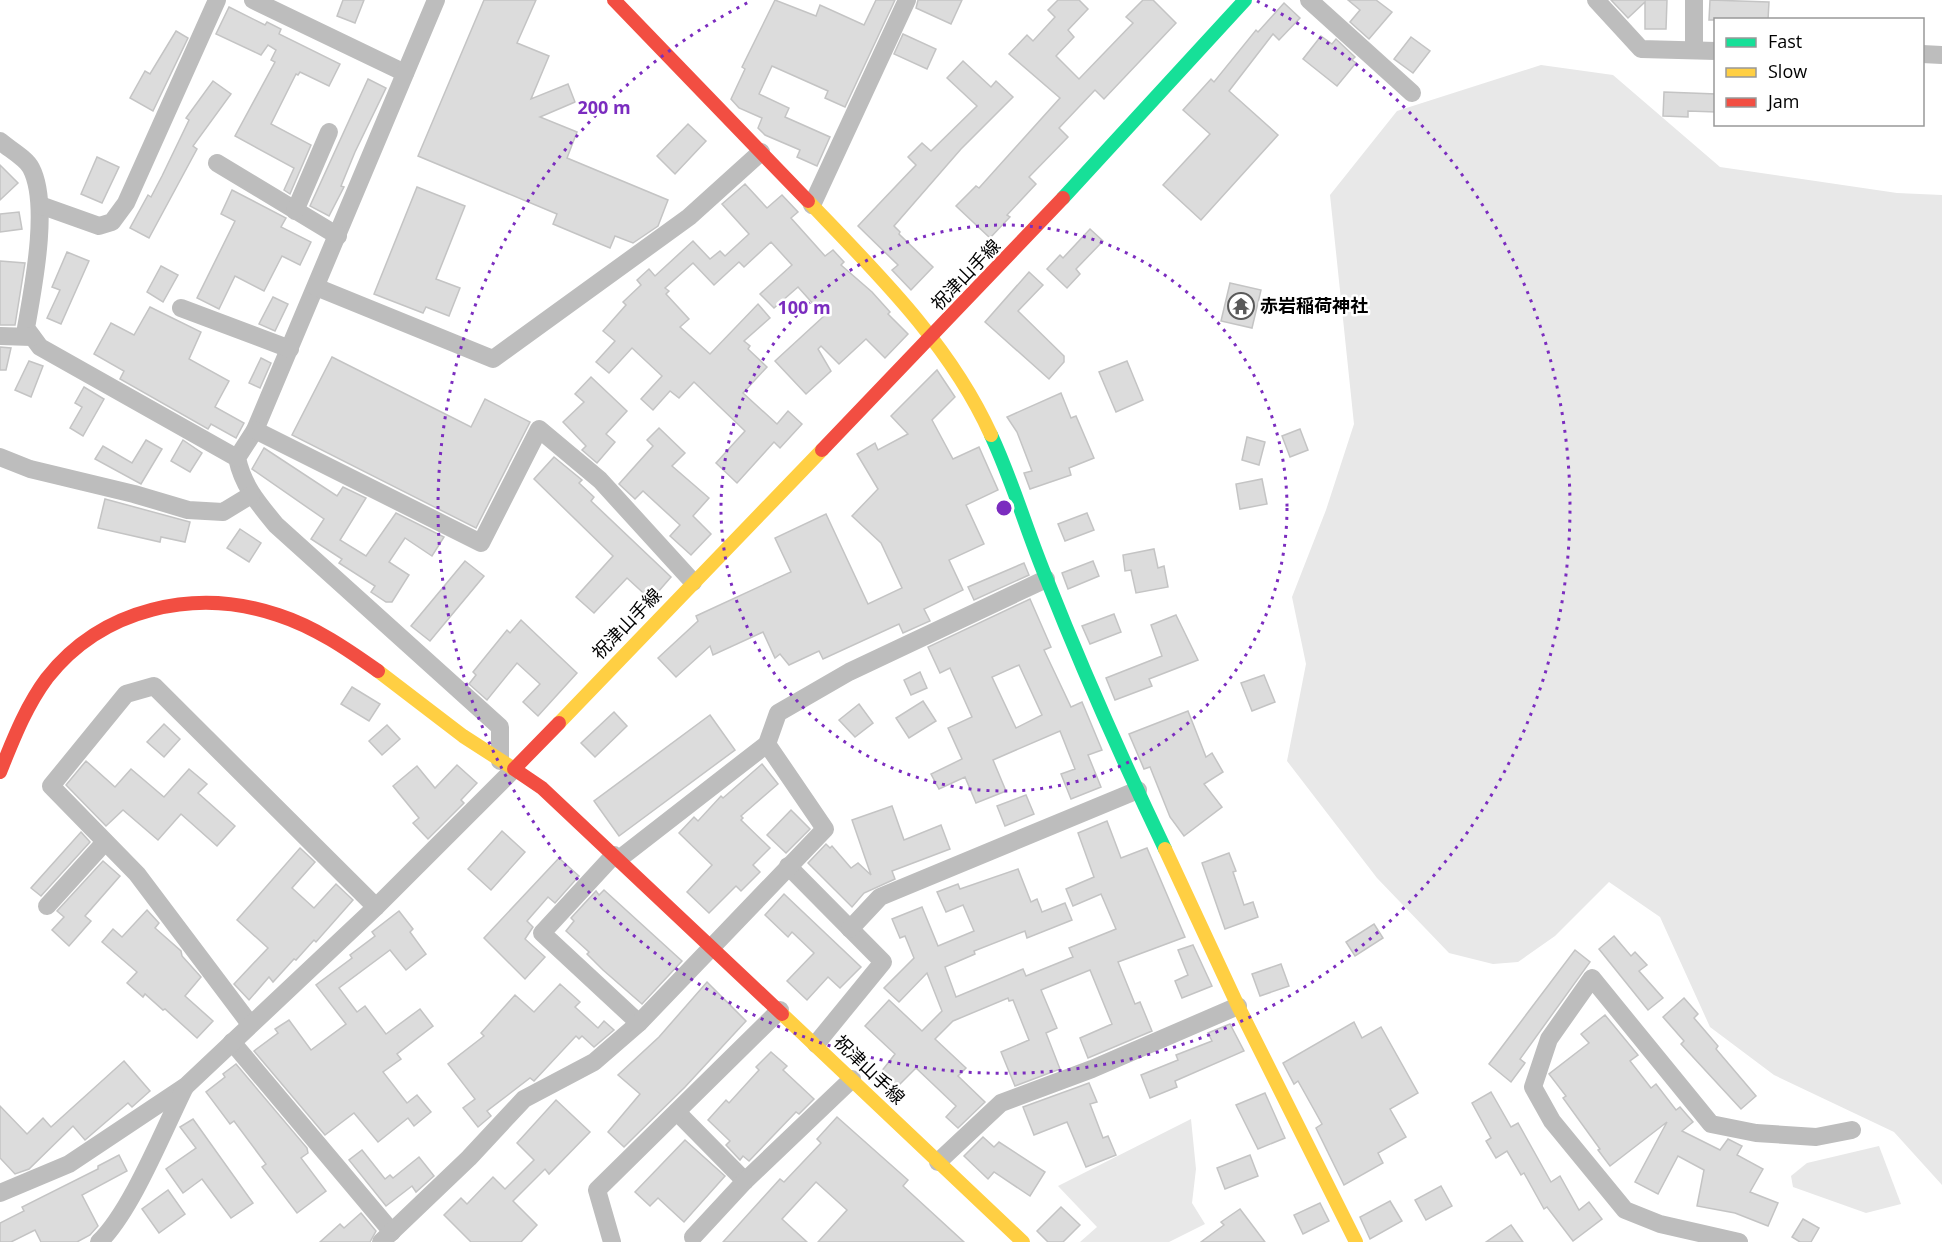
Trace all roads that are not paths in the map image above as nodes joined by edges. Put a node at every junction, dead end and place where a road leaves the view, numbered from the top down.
1 (217, 0) edge
2 (253, 0) edge
3 (436, 0) edge
4 (614, 0) edge
5 (907, 0) edge
6 (1245, 0) edge
7 (1309, 0) edge
8 (1596, 0) edge
9 (1694, 0) edge
10 (1694, 50) junction
11 (1714, 51) edge
12 (1924, 54) edge
13 (1942, 55) edge
14 (405, 73) junction
15 (1412, 93) dead end
16 (329, 132) dead end
17 (0, 141) edge
18 (761, 152) junction
19 (217, 163) dead end
20 (40, 205) junction
21 (812, 205) junction
22 (295, 211) junction
23 (338, 236) junction
24 (316, 287) junction
25 (181, 308) dead end
26 (0, 336) edge
27 (932, 336) junction
28 (32, 337) junction
29 (290, 349) junction
30 (255, 430) junction
31 (0, 457) edge
32 (237, 458) junction
33 (251, 495) junction
34 (1046, 579) junction
35 (693, 582) junction
36 (767, 744) junction
37 (507, 765) junction
38 (0, 772) edge
39 (1138, 790) junction
40 (105, 842) junction
41 (616, 857) junction
42 (788, 867) junction
43 (47, 906) dead end
44 (376, 907) junction
45 (850, 929) junction
46 (712, 945) junction
47 (1238, 1006) junction
48 (780, 1010) junction
49 (639, 1023) junction
50 (250, 1024) junction
51 (232, 1042) junction
52 (816, 1044) junction
53 (852, 1079) junction
54 (186, 1086) junction
55 (677, 1112) junction
56 (1852, 1130) dead end
57 (938, 1162) junction
58 (745, 1181) junction
59 (0, 1193) edge
60 (387, 1237) edge
61 (693, 1237) dead end
62 (99, 1242) edge
63 (612, 1242) edge
64 (1023, 1242) edge
65 (1356, 1242) edge
66 (1739, 1242) edge

1 - 20 street
2 - 14 street
3 - 14 street
4 - 18 street
5 - 21 street
6 - 27 street, 祝津山手線
7 - 15 street
8 - 10 street
9 - 10 street
10 - 11 street
12 - 13 street
14 - 23 street
16 - 22 street
17 - 20 street
18 - 21 street
18 - 24 street
19 - 22 street
20 - 28 street
21 - 27 street
22 - 23 street
23 - 24 street
24 - 29 street
25 - 29 street
26 - 28 street
27 - 34 street
27 - 35 street, 祝津山手線
28 - 32 street
29 - 30 street
30 - 32 street
30 - 35 street
31 - 33 street
32 - 33 street
33 - 37 street
34 - 36 street
34 - 39 street
35 - 37 street, 祝津山手線
36 - 41 street
36 - 42 street
37 - 38 street
37 - 41 street, 祝津山手線
37 - 44 street
39 - 45 street
39 - 47 street
40 - 43 street
40 - 44 street
40 - 50 street
41 - 46 street, 祝津山手線
41 - 49 street
42 - 45 street
42 - 46 street
44 - 50 street
45 - 52 street
46 - 48 street, 祝津山手線
46 - 49 street
47 - 57 street
47 - 65 street
48 - 52 street, 祝津山手線
48 - 55 street
49 - 60 street
50 - 51 street
51 - 54 street
51 - 60 street
52 - 53 street, 祝津山手線
53 - 57 street, 祝津山手線
53 - 58 street
54 - 59 street
54 - 62 street
55 - 58 street
55 - 63 street
56 - 66 street
57 - 64 street, 祝津山手線
58 - 61 street

